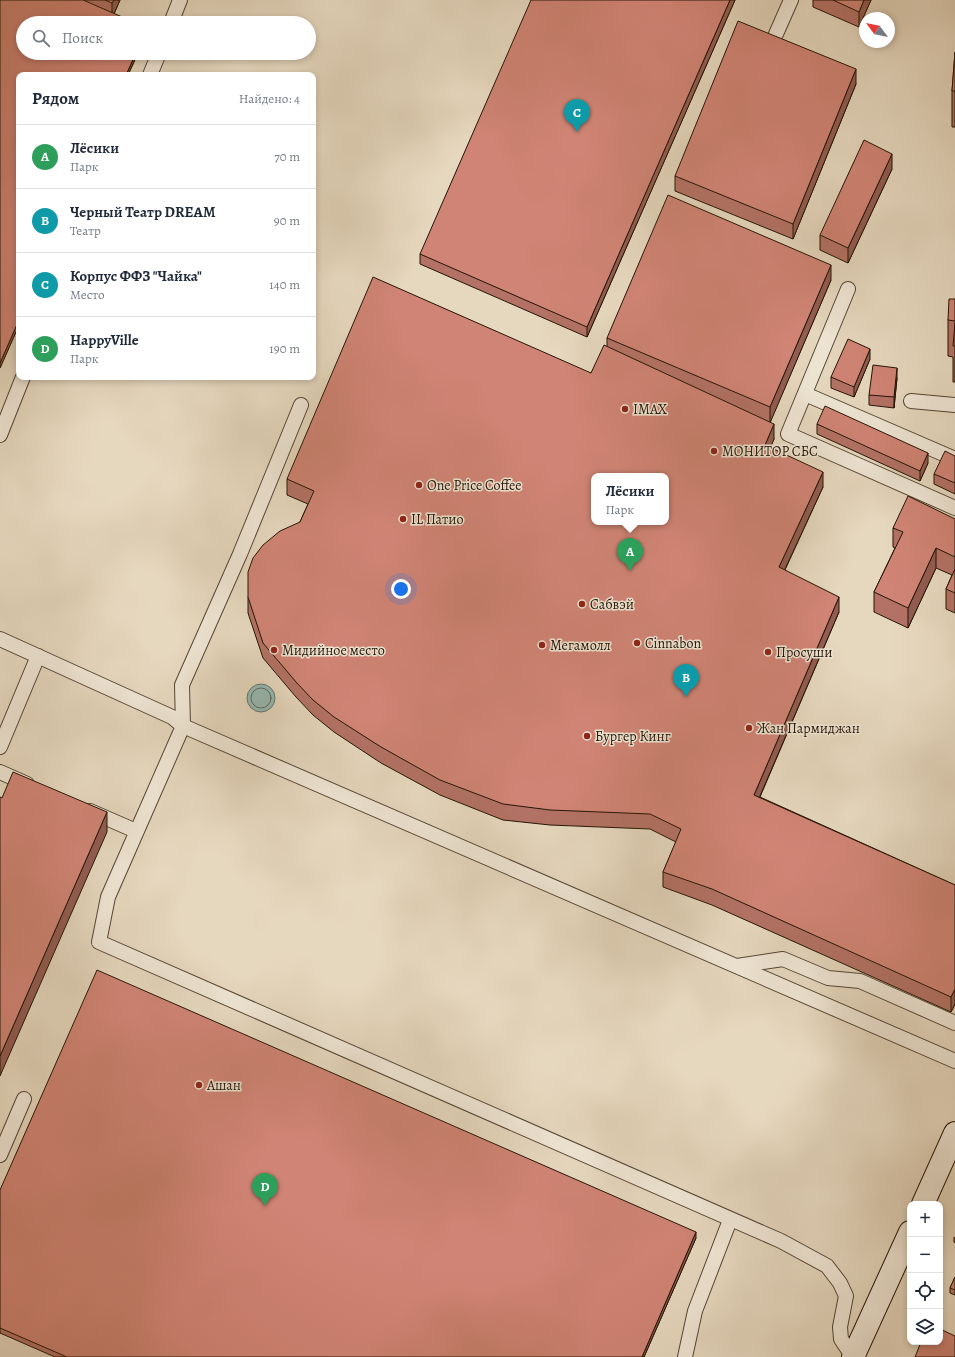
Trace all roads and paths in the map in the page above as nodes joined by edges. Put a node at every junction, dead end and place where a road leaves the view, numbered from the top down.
1 (180, 0) edge
2 (791, 0) edge
3 (174, 16) edge
4 (776, 34) dead end
5 (156, 60) edge
6 (151, 72) edge
7 (848, 289) dead end
8 (22, 380) edge
9 (805, 394) junction
10 (911, 401) dead end
11 (301, 404) dead end
12 (955, 405) edge
13 (0, 435) edge
14 (955, 458) edge
15 (955, 508) edge
16 (0, 639) edge
17 (38, 656) junction
18 (183, 726) junction
19 (0, 747) edge
20 (0, 772) edge
21 (40, 789) edge
22 (78, 806) edge
23 (136, 831) junction
24 (736, 966) junction
25 (955, 1023) edge
26 (955, 1061) edge
27 (24, 1099) dead end
28 (955, 1134) edge
29 (0, 1155) edge
30 (924, 1201) edge
31 (730, 1220) junction
32 (908, 1237) edge
33 (685, 1357) edge
34 (853, 1357) edge

1 - 3 lane
2 - 4 lane
5 - 6 lane
7 - 9 lane
8 - 13 lane
9 - 14 lane
9 - 15 lane
10 - 12 lane
11 - 18 lane
16 - 17 lane
17 - 18 lane
17 - 19 lane
18 - 23 lane
18 - 24 lane
20 - 21 lane
22 - 23 lane
23 - 31 lane
24 - 25 lane
24 - 26 lane
27 - 29 lane
28 - 30 main road
31 - 33 lane
31 - 34 lane
32 - 34 main road

